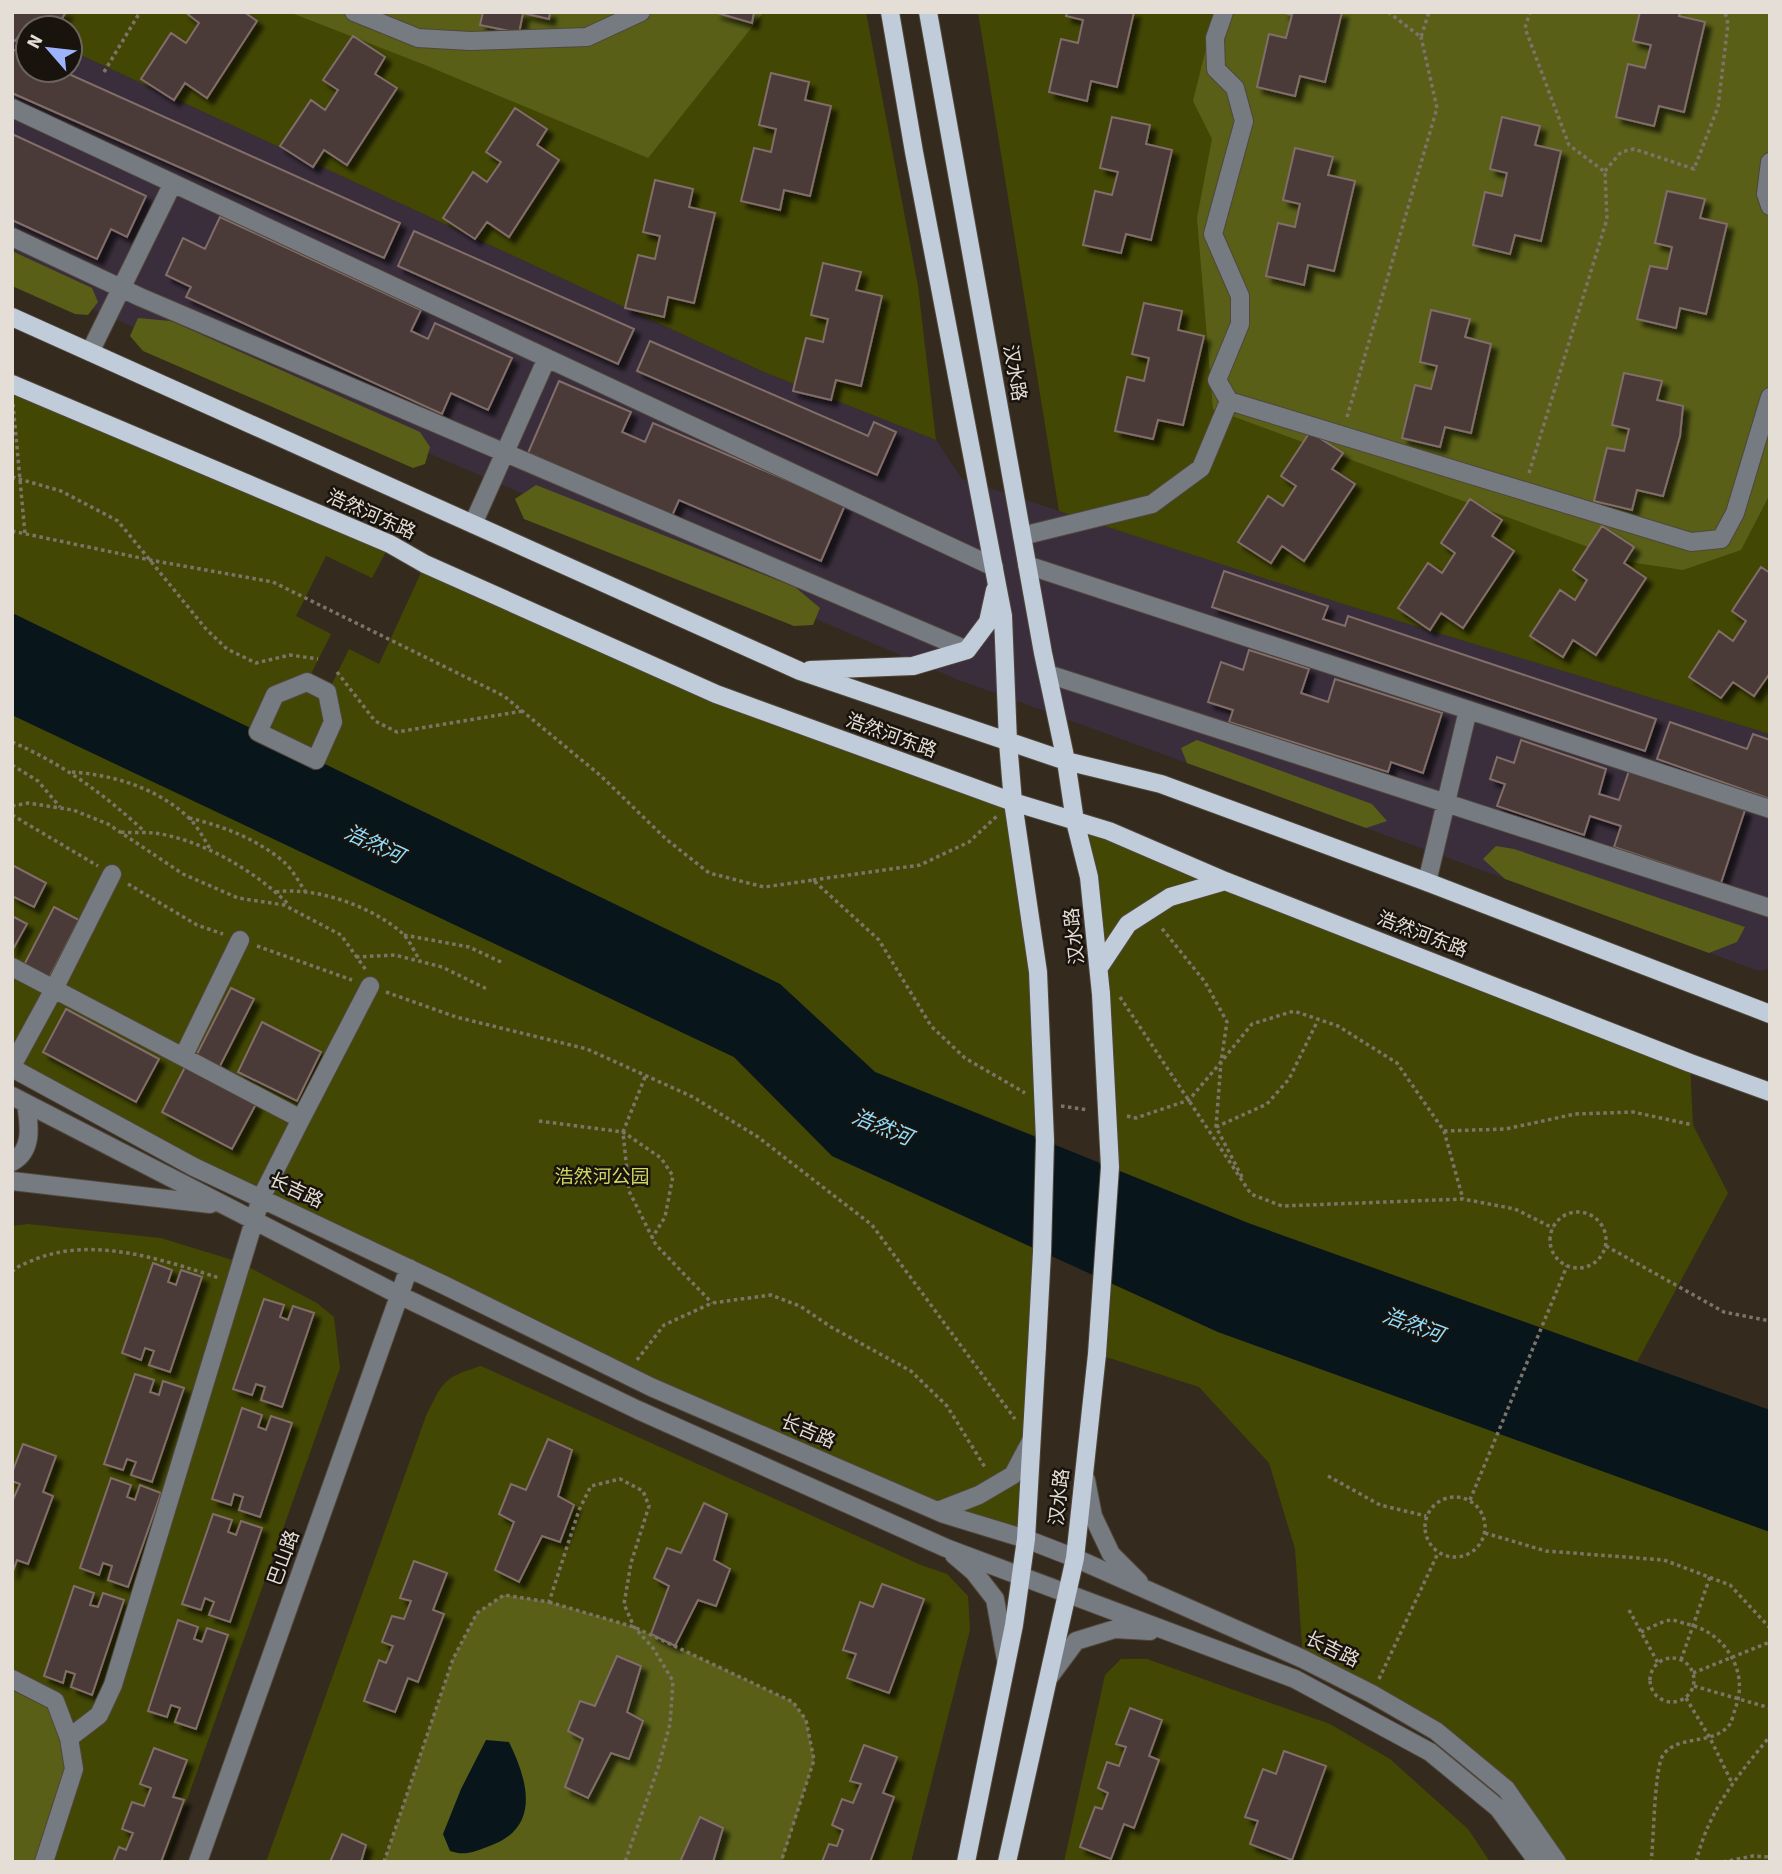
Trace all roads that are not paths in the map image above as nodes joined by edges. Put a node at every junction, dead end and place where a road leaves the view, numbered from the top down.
1 (354, 12) edge
2 (641, 12) edge
3 (890, 12) edge
4 (928, 12) edge
5 (1224, 12) edge
6 (12, 108) edge
7 (1770, 162) edge
8 (173, 183) junction
9 (1770, 206) edge
10 (12, 237) edge
11 (121, 289) junction
12 (12, 317) edge
13 (90, 352) junction
14 (547, 358) junction
15 (12, 384) edge
16 (1770, 397) edge
17 (1229, 401) junction
18 (505, 453) junction
19 (473, 524) junction
20 (1022, 536) junction
21 (1027, 565) junction
22 (995, 575) junction
23 (967, 650) junction
24 (800, 671) junction
25 (1048, 674) junction
26 (1468, 710) junction
27 (1008, 742) junction
28 (316, 760) joint
29 (1066, 761) junction
30 (1013, 802) junction
31 (1446, 803) junction
32 (1770, 809) edge
33 (1075, 821) junction
34 (112, 874) road end
35 (1225, 881) junction
36 (1427, 881) junction
37 (1770, 908) edge
38 (240, 940) road end
39 (1100, 966) junction
40 (12, 967) edge
41 (374, 988) road end
42 (54, 989) junction
43 (1770, 1014) edge
44 (183, 1057) junction
45 (12, 1067) edge
46 (1770, 1092) edge
47 (19, 1100) edge
48 (301, 1119) junction
49 (12, 1162) edge
50 (12, 1181) edge
51 (261, 1198) junction
52 (222, 1205) junction
53 (254, 1222) junction
54 (409, 1268) junction
55 (399, 1295) junction
56 (1031, 1441) junction
57 (1084, 1472) junction
58 (939, 1511) junction
59 (1026, 1539) junction
60 (946, 1548) junction
61 (1075, 1558) junction
62 (1021, 1575) junction
63 (1147, 1590) junction
64 (1067, 1593) junction
65 (1164, 1631) junction
66 (1006, 1662) junction
67 (1050, 1676) junction
68 (12, 1679) edge
69 (69, 1738) junction
70 (44, 1862) edge
71 (198, 1862) edge
72 (966, 1862) edge
73 (1007, 1862) edge
74 (1538, 1862) edge
75 (1557, 1862) edge

1 - 2 street
3 - 22 main road, 汉水路
4 - 20 main road, 汉水路
5 - 17 street
6 - 8 street
7 - 9 street
8 - 11 street
8 - 14 street
10 - 11 street
11 - 13 street
11 - 18 street
12 - 13 main road, 浩然河东路
13 - 19 main road, 浩然河东路
14 - 18 street
14 - 22 street
15 - 30 main road, 浩然河东路
16 - 17 street
17 - 20 street
18 - 19 street
18 - 23 street
19 - 24 main road, 浩然河东路
20 - 21 main road, 汉水路
21 - 25 main road, 汉水路
21 - 26 street
22 - 23 main road
22 - 27 main road, 汉水路
23 - 24 main road
24 - 27 main road, 浩然河东路
25 - 29 main road, 汉水路
25 - 31 street
26 - 31 street
26 - 32 street
27 - 29 main road, 浩然河东路
27 - 30 main road, 汉水路
28 - 28 street
29 - 33 main road, 汉水路
29 - 36 main road, 浩然河东路
30 - 33 main road, 浩然河东路
30 - 56 main road, 汉水路, bridge
31 - 36 street
31 - 37 street
33 - 35 main road, 浩然河东路
33 - 39 main road, 汉水路
34 - 42 street
35 - 39 main road
35 - 46 main road, 浩然河东路
36 - 43 main road, 浩然河东路
38 - 44 street
39 - 57 main road, 汉水路, bridge
40 - 42 street
41 - 48 street
42 - 44 street
42 - 45 street
44 - 48 street
45 - 51 street, 长吉路
47 - 49 street
47 - 52 street
48 - 51 street
50 - 52 street
51 - 53 street
51 - 54 street, 长吉路
52 - 53 street
53 - 55 street
53 - 69 street
54 - 55 street, 巴山路
54 - 58 street, 长吉路
55 - 60 street
55 - 71 street, 巴山路
56 - 58 street
56 - 59 main road, 汉水路
57 - 61 main road, 汉水路
57 - 63 street
58 - 59 street, 长吉路
59 - 61 street, 长吉路
59 - 62 main road, 汉水路
60 - 62 street
60 - 66 street
61 - 63 street, 长吉路
61 - 64 main road, 汉水路
62 - 64 street
62 - 66 main road, 汉水路
63 - 75 street, 长吉路
64 - 65 street
64 - 67 main road, 汉水路
65 - 67 street
65 - 74 street
66 - 72 main road, 汉水路
67 - 73 main road, 汉水路
68 - 69 street
69 - 70 street

